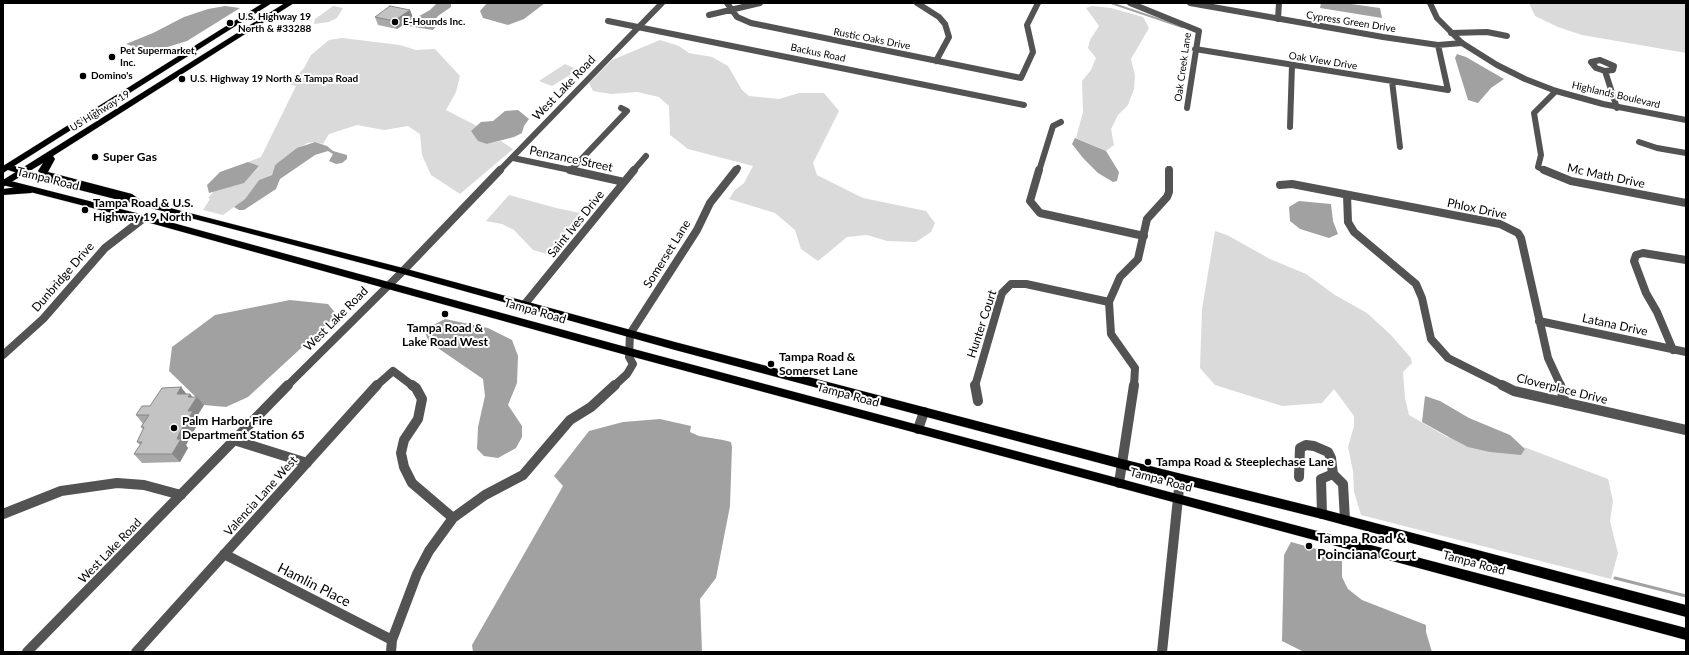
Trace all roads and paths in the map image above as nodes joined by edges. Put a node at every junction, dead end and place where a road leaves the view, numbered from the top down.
1 (268, 3) edge
2 (290, 3) edge
3 (662, 3) edge
4 (727, 3) edge
5 (760, 3) edge
6 (917, 3) edge
7 (1038, 3) edge
8 (1130, 3) edge
9 (1190, 3) edge
10 (1279, 3) edge
11 (1430, 3) edge
12 (1214, 5) edge
13 (731, 9) junction
14 (709, 15) dead end
15 (1278, 19) junction
16 (608, 21) dead end
17 (640, 27) junction
18 (1451, 33) junction
19 (1507, 36) dead end
20 (1462, 43) junction
21 (1438, 45) junction
22 (1196, 49) junction
23 (936, 61) junction
24 (1292, 65) junction
25 (1605, 71) dead end
26 (1392, 81) junction
27 (1556, 91) junction
28 (1024, 105) dead end
29 (621, 108) dead end
30 (1187, 108) dead end
31 (1617, 108) junction
32 (1686, 120) edge
33 (1061, 122) dead end
34 (1290, 127) dead end
35 (1640, 142) dead end
36 (1400, 147) dead end
37 (1686, 153) edge
38 (48, 156) junction
39 (646, 156) dead end
40 (513, 158) junction
41 (5, 166) edge
42 (738, 168) dead end
43 (1169, 169) dead end
44 (572, 170) junction
45 (22, 172) junction
46 (624, 182) junction
47 (4, 183) edge
48 (1280, 185) dead end
49 (31, 190) junction
50 (3, 192) edge
51 (1347, 195) junction
52 (136, 201) junction
53 (1686, 203) edge
54 (144, 218) junction
55 (223, 223) junction
56 (1144, 236) junction
57 (1686, 260) edge
58 (403, 271) junction
59 (389, 284) junction
60 (1109, 302) junction
61 (524, 305) junction
62 (1539, 321) junction
63 (630, 334) junction
64 (1673, 350) junction
65 (1686, 352) edge
66 (3, 354) edge
67 (629, 354) junction
68 (978, 401) dead end
69 (1565, 403) junction
70 (924, 412) junction
71 (918, 429) junction
72 (1686, 430) edge
73 (234, 440) junction
74 (307, 463) junction
75 (1122, 464) junction
76 (1333, 474) junction
77 (1180, 478) junction
78 (1299, 478) dead end
79 (1119, 483) junction
80 (181, 495) junction
81 (1177, 499) junction
82 (3, 514) edge
83 (1322, 514) junction
84 (453, 518) junction
85 (1345, 520) junction
86 (224, 554) junction
87 (1686, 611) edge
88 (1686, 634) edge
89 (392, 640) junction
90 (27, 652) edge
91 (136, 652) edge
92 (391, 652) edge
93 (1162, 652) edge

1 - 41 highway, US Highway 19
2 - 38 highway, US Highway 19
3 - 17 street, West Lake Road
4 - 13 street, Rustic Oaks Drive
5 - 13 street
6 - 23 street
7 - 23 street, Rustic Oaks Drive
8 - 22 street, Oak Creek Lane
9 - 12 street, Cypress Green Drive
10 - 15 street
11 - 18 street, Highlands Boulevard
12 - 15 street, Cypress Green Drive
13 - 14 street
13 - 23 street, Rustic Oaks Drive
15 - 21 street, Cypress Green Drive
16 - 17 street, Backus Road
17 - 28 street, Backus Road
17 - 40 street, West Lake Road
18 - 19 street
18 - 20 street, Highlands Boulevard
20 - 21 street, Cypress Green Drive
20 - 27 street, Highlands Boulevard
21 - 26 street, Oak View Drive
22 - 24 street, Oak View Drive
22 - 30 street, Oak Creek Lane
24 - 26 street, Oak View Drive
24 - 34 street
25 - 31 street
26 - 36 street
27 - 31 street, Highlands Boulevard
27 - 53 street, Mc Math Drive
29 - 44 street
31 - 32 street, Highlands Boulevard
33 - 56 street
35 - 37 street
38 - 45 highway, US Highway 19
38 - 52 highway
39 - 46 street, Saint Ives Drive
40 - 44 street, Penzance Street
40 - 58 street, West Lake Road
41 - 45 main road, Tampa Road
42 - 63 street, Somerset Lane
43 - 56 street
44 - 46 street, Penzance Street
45 - 47 highway, US Highway 19
45 - 52 main road, Tampa Road
46 - 61 street, Saint Ives Drive
47 - 49 main road, Tampa Road
48 - 51 street, Phlox Drive
49 - 50 highway
49 - 54 main road, Tampa Road
51 - 62 street, Phlox Drive
51 - 69 street, Cloverplace Drive
52 - 55 main road, Tampa Road
54 - 55 main road
54 - 59 main road, Tampa Road
54 - 66 street, Dunbridge Drive
55 - 58 main road, Tampa Road
56 - 60 street
57 - 64 street
58 - 59 street, West Lake Road
58 - 61 main road, Tampa Road
59 - 67 main road, Tampa Road
59 - 73 street, West Lake Road
60 - 68 street, Hunter Court
60 - 75 street
61 - 63 main road, Tampa Road
62 - 64 street, Latana Drive
62 - 69 street, Phlox Drive
63 - 67 street, Somerset Lane
63 - 70 main road, Tampa Road
64 - 65 street, Latana Drive
67 - 71 main road, Tampa Road
67 - 84 street, Somerset Lane
69 - 72 street, Cloverplace Drive
70 - 71 street
70 - 75 main road, Tampa Road
71 - 79 main road, Tampa Road
73 - 74 street
73 - 80 street, West Lake Road
74 - 84 street, Valencia Lane West
74 - 86 street, Valencia Lane West
75 - 77 main road, Tampa Road
75 - 79 street
76 - 78 street
76 - 83 street
76 - 85 street
77 - 81 street
77 - 83 main road, Tampa Road
79 - 81 main road, Tampa Road
80 - 82 street
80 - 90 street, West Lake Road
81 - 88 main road, Tampa Road
81 - 93 street
83 - 85 main road, Tampa Road
84 - 89 street
85 - 87 main road, Tampa Road
86 - 89 street, Hamlin Place
86 - 91 street, Valencia Lane West
89 - 92 street

